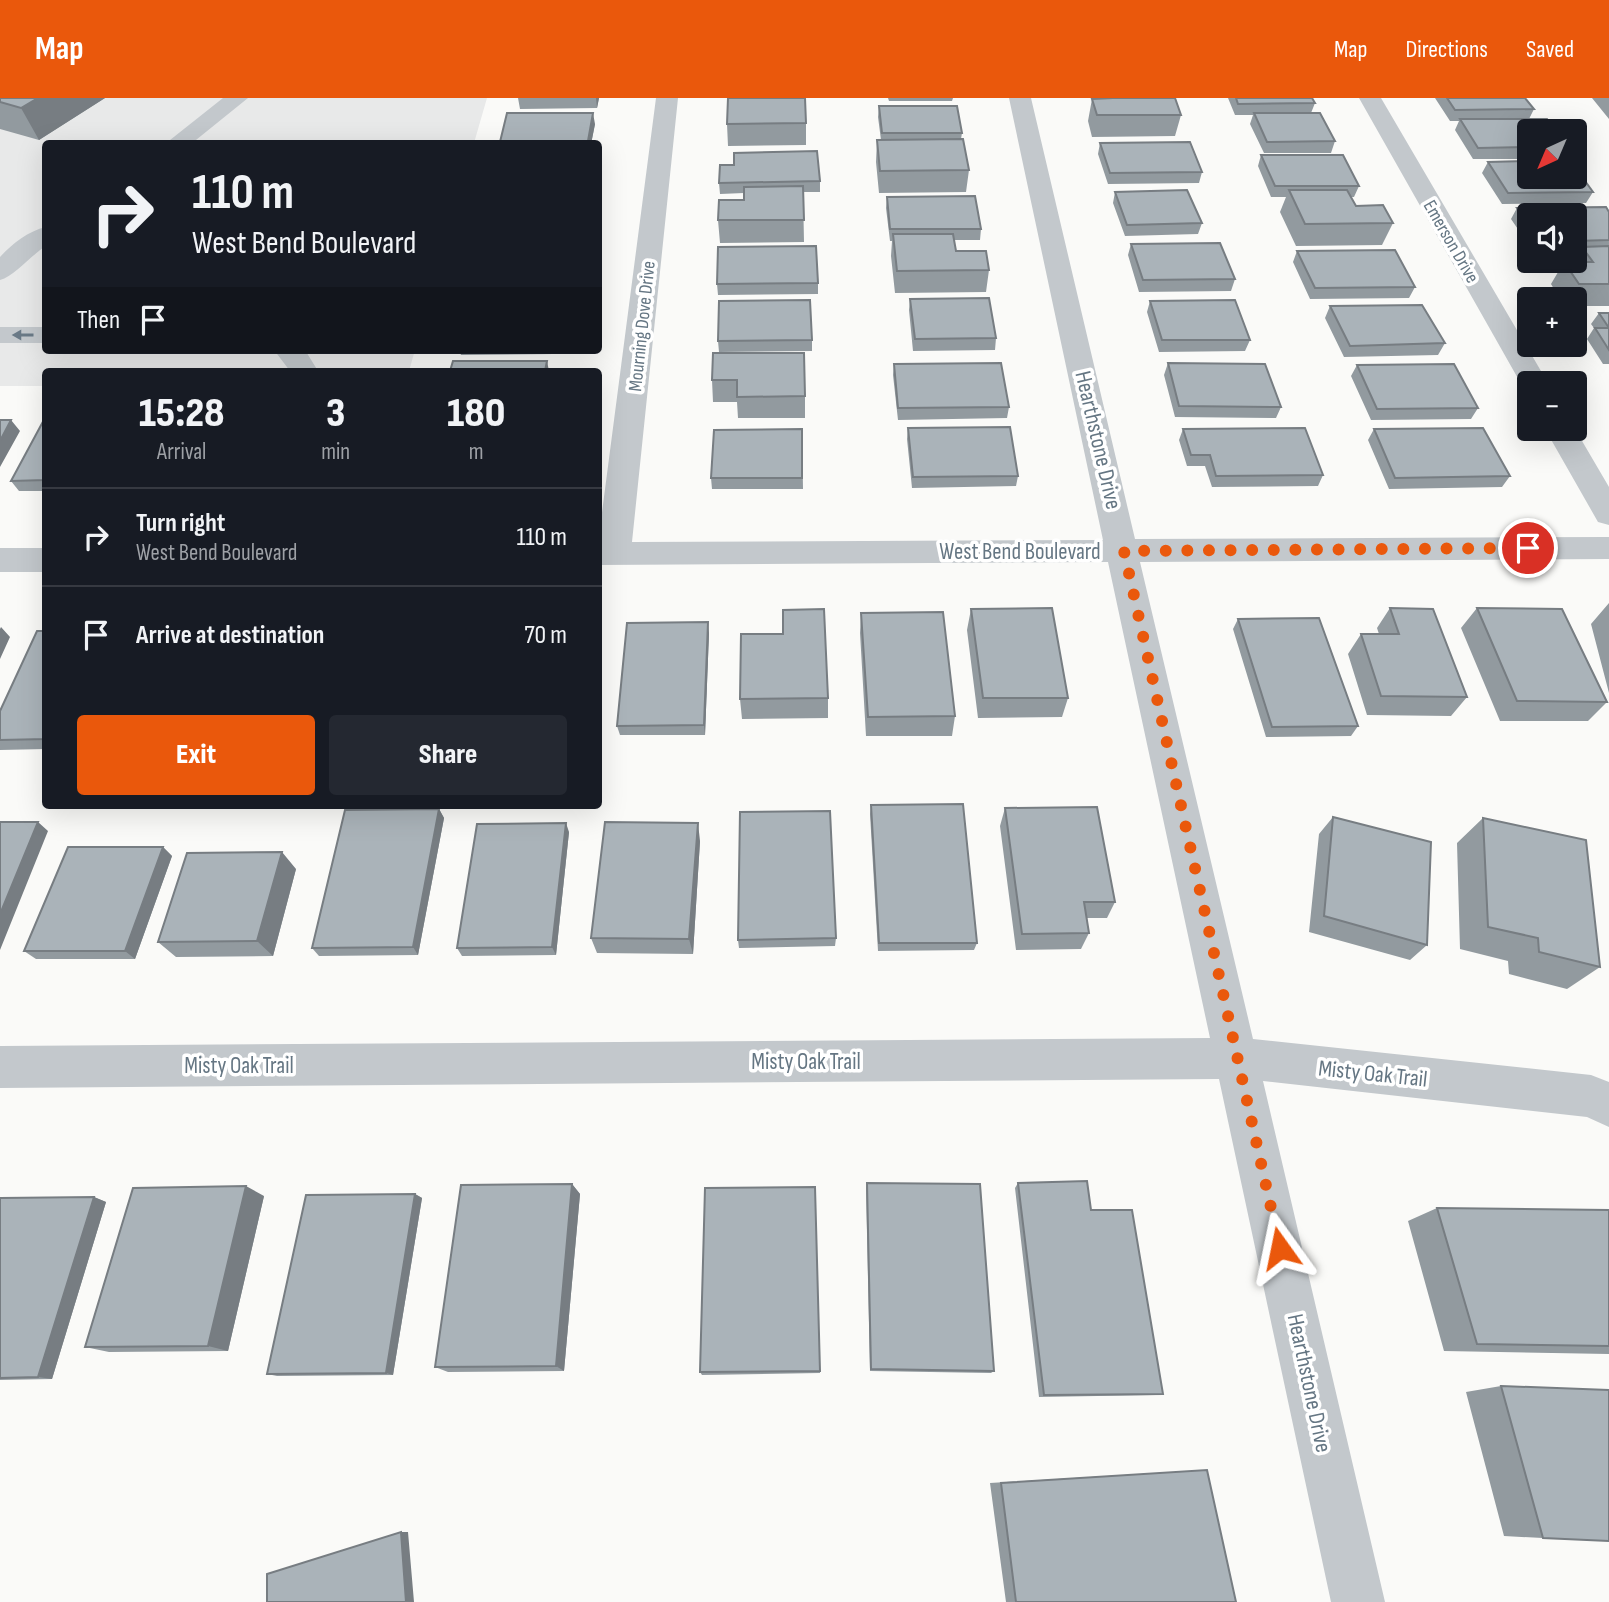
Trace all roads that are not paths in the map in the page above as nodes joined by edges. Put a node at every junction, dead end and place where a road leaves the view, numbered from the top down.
1 (237, 98) edge
2 (667, 98) edge
3 (1020, 98) edge
4 (1370, 98) edge
5 (181, 140) edge
6 (42, 237) edge
7 (0, 272) edge
8 (0, 335) edge
9 (42, 335) edge
10 (1527, 371) edge
11 (1567, 441) edge
12 (1609, 514) edge
13 (1609, 548) edge
14 (1124, 551) junction
15 (607, 554) edge
16 (0, 560) edge
17 (42, 560) edge
18 (1238, 1058) junction
19 (0, 1067) edge
20 (1609, 1105) edge
21 (1358, 1602) edge

1 - 5 street
2 - 15 street, Mourning Dove Drive
3 - 14 street, Hearthstone Drive
4 - 10 street, Emerson Drive
6 - 7 street
9 -> 8 street
11 - 12 street
13 - 14 street, West Bend Boulevard
14 - 15 street, West Bend Boulevard
14 - 18 street, Hearthstone Drive
16 - 17 street
18 - 19 street, Misty Oak Trail
18 - 20 street, Misty Oak Trail
18 - 21 street, Hearthstone Drive

